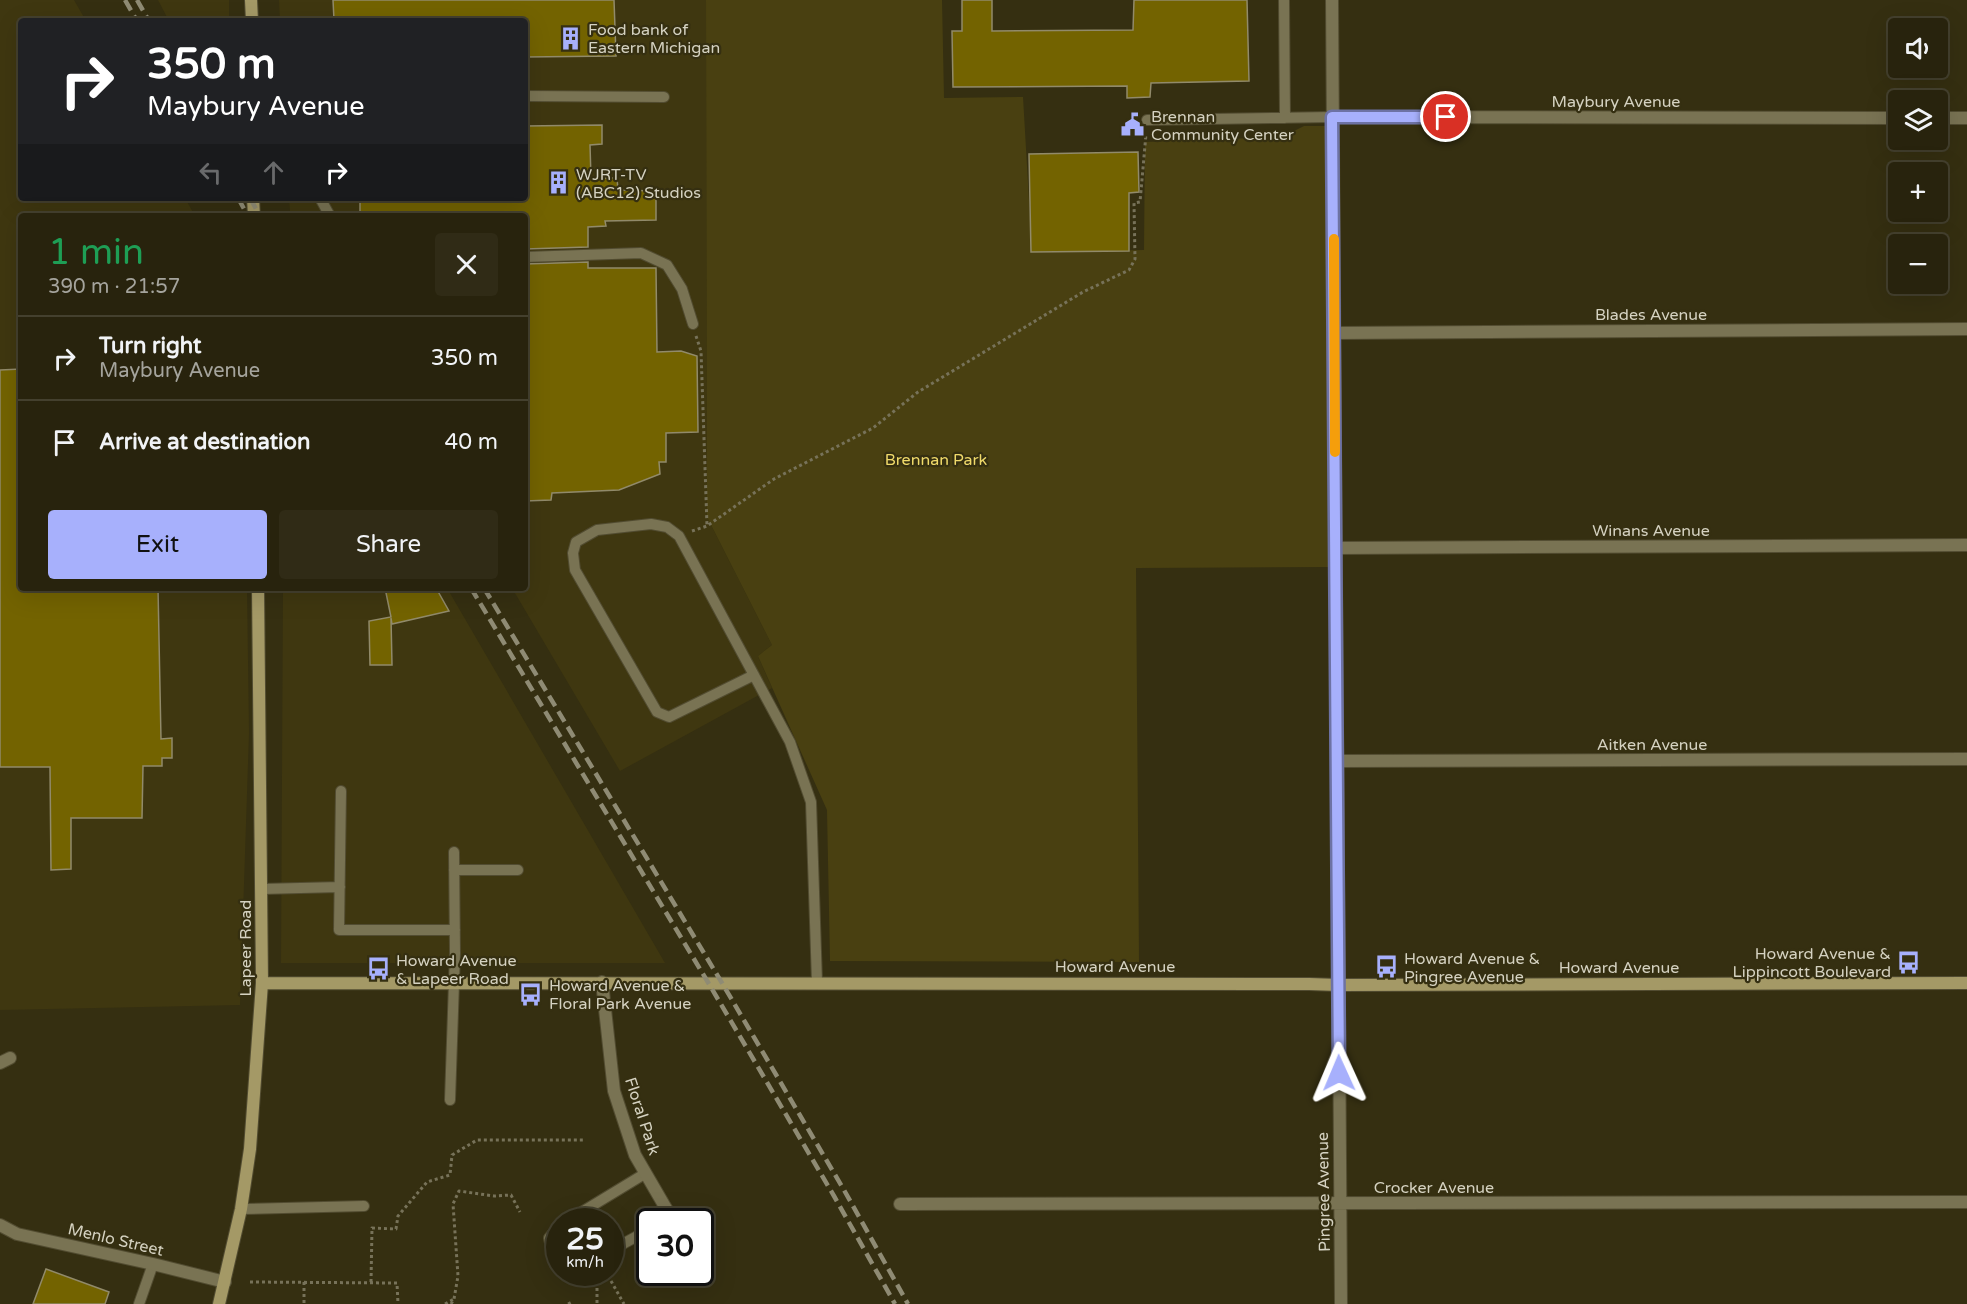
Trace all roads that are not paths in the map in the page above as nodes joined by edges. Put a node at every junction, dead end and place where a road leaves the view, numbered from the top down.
1 (251, 0) edge
2 (1284, 0) edge
3 (1332, 0) edge
4 (252, 18) edge
5 (528, 96) edge
6 (664, 97) dead end
7 (1332, 117) junction
8 (1285, 118) junction
9 (1888, 118) edge
10 (1948, 118) edge
11 (1967, 118) edge
12 (1148, 120) road end
13 (528, 257) edge
14 (693, 324) road end
15 (1967, 329) edge
16 (1334, 333) junction
17 (1967, 545) edge
18 (1335, 548) junction
19 (258, 591) edge
20 (754, 675) junction
21 (1967, 759) edge
22 (1336, 761) junction
23 (341, 791) dead end
24 (454, 852) dead end
25 (454, 870) junction
26 (518, 870) dead end
27 (340, 887) junction
28 (261, 889) junction
29 (455, 930) junction
30 (455, 982) junction
31 (602, 982) junction
32 (817, 982) junction
33 (1967, 982) edge
34 (262, 983) junction
35 (1338, 985) junction
36 (450, 1100) dead end
37 (646, 1173) junction
38 (1967, 1202) edge
39 (900, 1204) dead end
40 (1340, 1204) junction
41 (364, 1206) dead end
42 (588, 1208) edge
43 (663, 1208) edge
44 (241, 1209) junction
45 (0, 1226) edge
46 (153, 1264) junction
47 (225, 1282) junction
48 (139, 1304) edge
49 (219, 1304) edge
50 (1341, 1304) edge

1 - 4 street
2 - 8 lane
3 - 7 street, Pingree Avenue
5 - 6 lane
7 - 8 lane
7 - 9 street, Maybury Avenue
7 - 16 street, Pingree Avenue
8 - 12 lane
10 - 11 street
13 - 14 lane
15 - 16 street, Blades Avenue
16 - 18 street, Pingree Avenue
17 - 18 street, Winans Avenue
18 - 22 street, Pingree Avenue
19 - 28 street, Lapeer Road
20 - 20 lane
20 - 32 lane
21 - 22 street, Aitken Avenue
22 - 35 street, Pingree Avenue
23 - 27 lane
24 - 25 lane
25 - 26 lane
25 - 29 lane
27 - 28 lane
27 - 29 lane
28 - 34 street, Lapeer Road
29 - 30 lane
30 - 31 street, Howard Avenue
30 - 34 street, Howard Avenue
30 - 36 lane
31 - 32 street, Howard Avenue
31 - 37 street, Floral Park
32 - 35 street, Howard Avenue
33 - 35 street, Howard Avenue
34 - 44 street, Lapeer Road
35 - 40 street, Pingree Avenue
37 - 42 lane
37 - 43 street, Floral Park
38 - 40 street, Crocker Avenue
39 - 40 street, Crocker Avenue
40 - 50 street, Pingree Avenue
41 - 44 lane
44 - 47 street, Lapeer Road
45 - 46 street, Menlo Street
46 - 47 street, Menlo Street
46 - 48 lane
47 - 49 street, Lapeer Road

